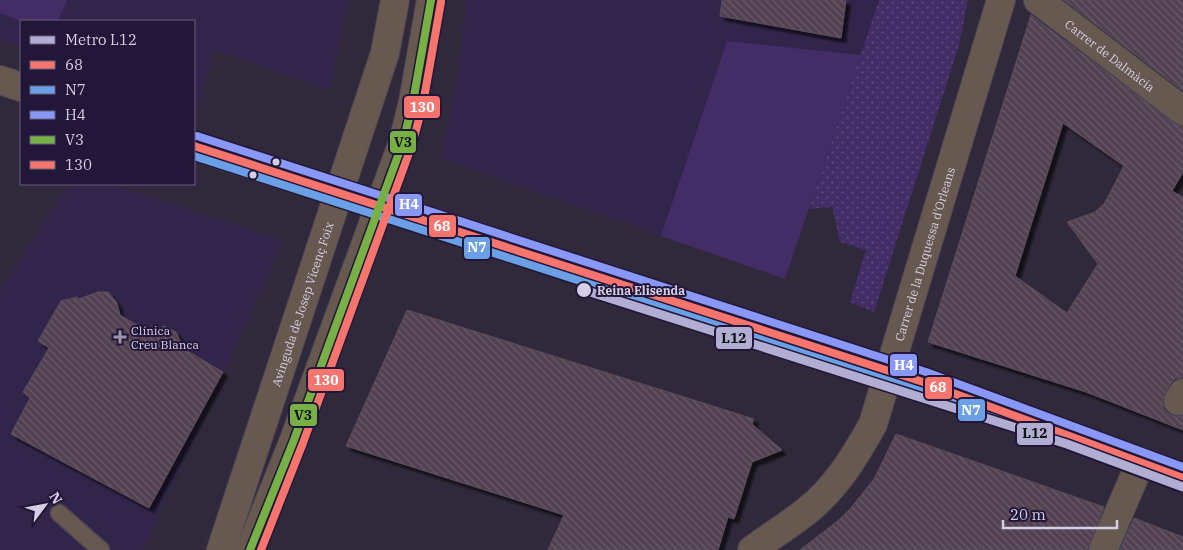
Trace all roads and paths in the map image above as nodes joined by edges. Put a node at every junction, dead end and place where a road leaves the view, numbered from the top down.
1 (395, 0) edge
2 (431, 0) edge
3 (1000, 0) edge
4 (1038, 0) edge
5 (0, 80) edge
6 (20, 87) edge
7 (1183, 111) edge
8 (195, 146) edge
9 (1141, 461) junction
10 (1183, 478) edge
11 (59, 513) dead end
12 (101, 550) edge
13 (221, 550) edge
14 (250, 550) edge
15 (752, 550) edge
16 (1103, 550) edge

1 - 13 street, Avinguda de Josep Vicenç Foix
2 - 14 street
3 - 15 street, Carrer de la Duquessa d'Orleans
4 - 7 street, Carrer de Dalmàcia
5 - 6 street
8 - 9 street, bridge
9 - 10 street
9 - 16 street
11 - 12 lane

